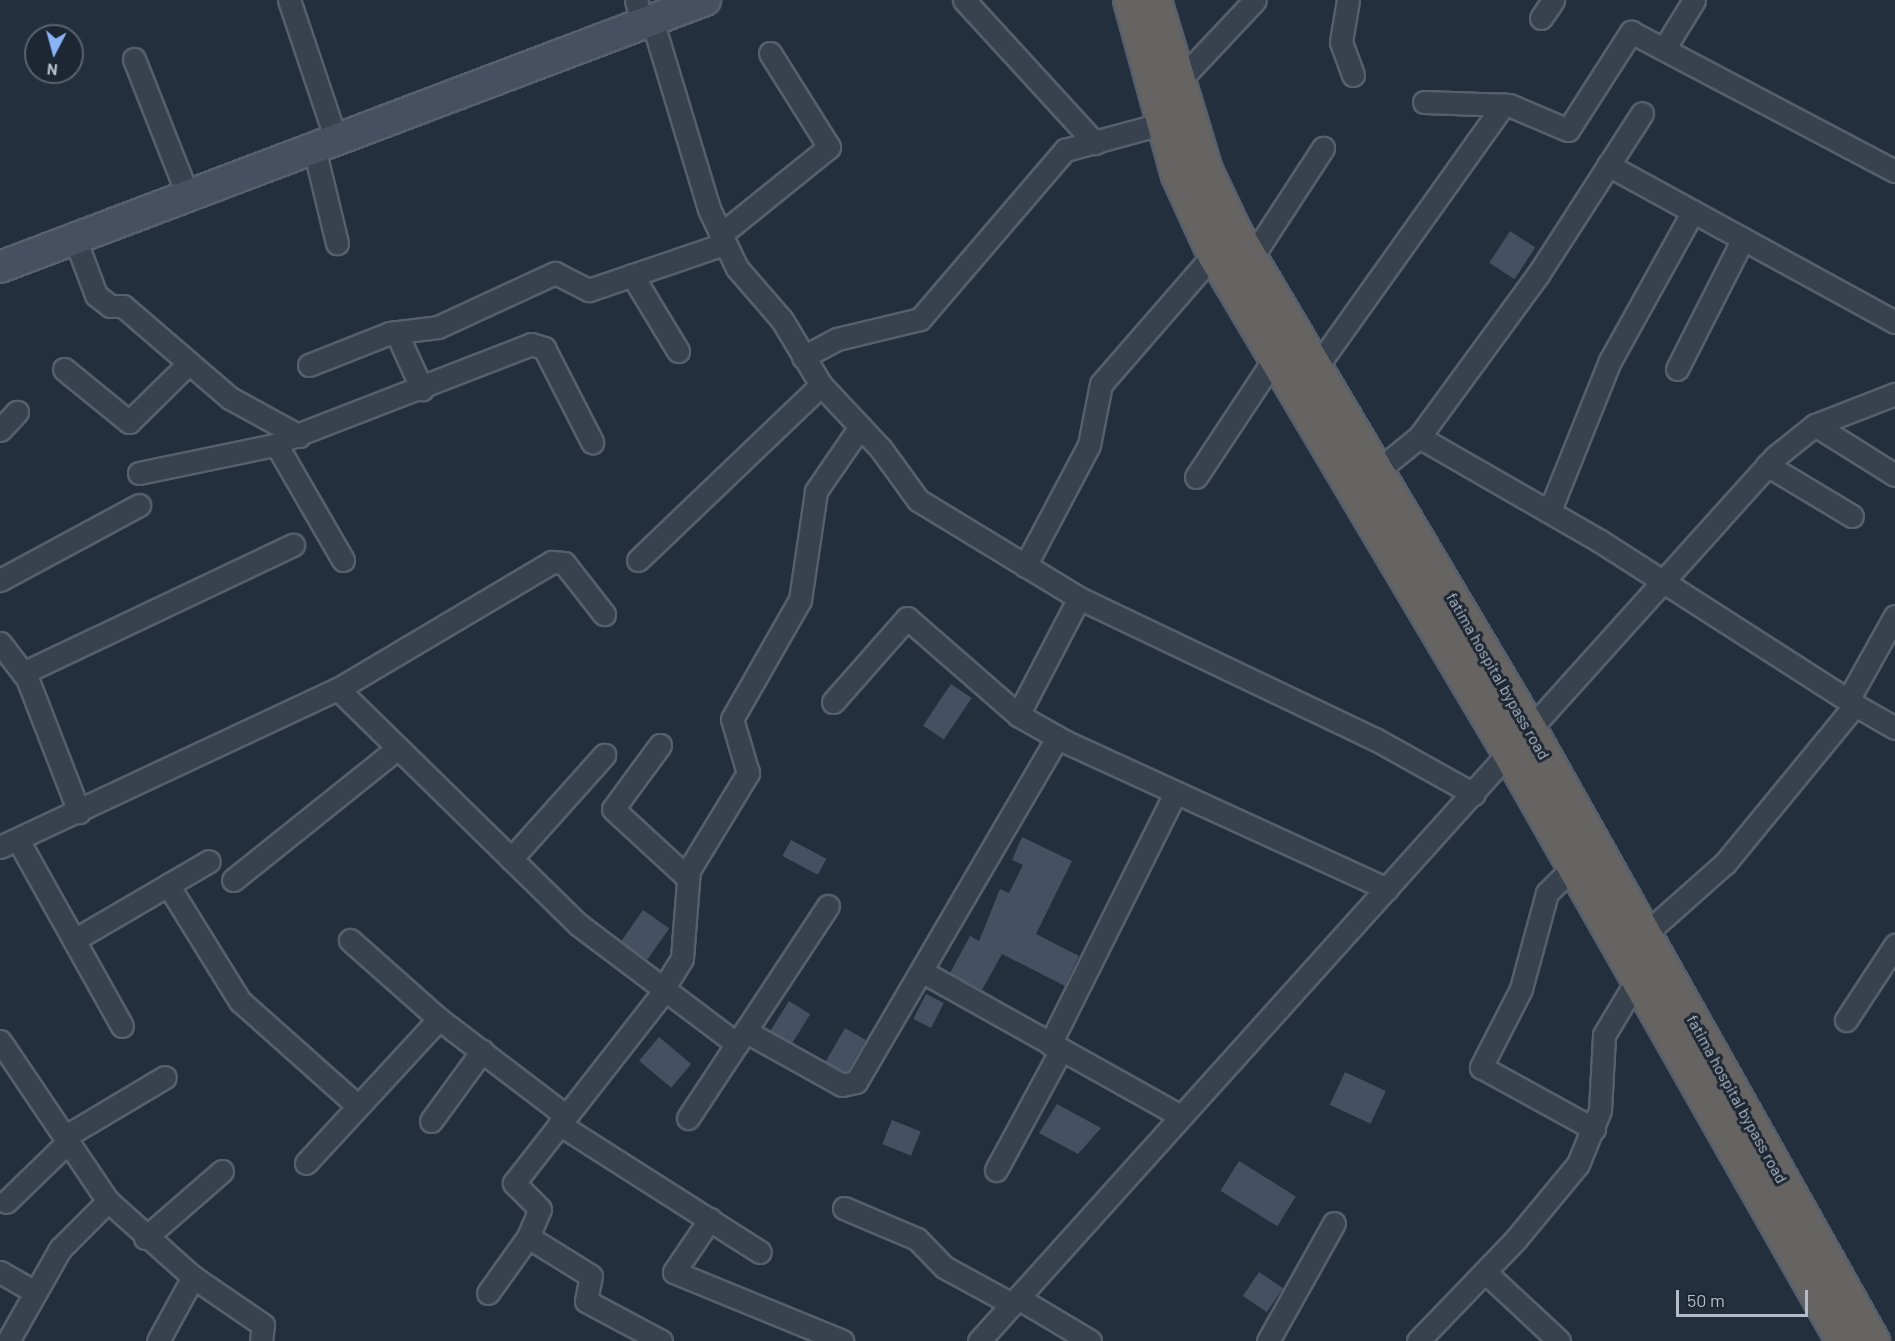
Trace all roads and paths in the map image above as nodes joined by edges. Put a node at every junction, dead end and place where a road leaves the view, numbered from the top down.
1 (289, 0) edge
2 (705, 0) edge
3 (964, 0) edge
4 (1130, 0) edge
5 (1154, 0) edge
6 (1255, 0) edge
7 (1348, 0) edge
8 (1553, 0) edge
9 (1694, 0) edge
10 (643, 14) edge
11 (1541, 18) dead end
12 (1664, 49) junction
13 (770, 53) dead end
14 (134, 59) dead end
15 (1353, 75) dead end
16 (1178, 82) junction
17 (1424, 102) dead end
18 (1504, 104) junction
19 (1642, 113) dead end
20 (1161, 124) junction
21 (1095, 143) junction
22 (325, 144) junction
23 (1323, 148) dead end
24 (1608, 165) junction
25 (1895, 171) edge
26 (188, 196) junction
27 (1693, 211) junction
28 (1743, 238) junction
29 (75, 239) junction
30 (722, 240) junction
31 (337, 243) dead end
32 (1214, 254) junction
33 (1250, 260) junction
34 (0, 267) edge
35 (632, 275) junction
36 (1895, 322) edge
37 (396, 332) junction
38 (678, 351) dead end
39 (1276, 356) junction
40 (803, 357) junction
41 (189, 363) junction
42 (309, 365) dead end
43 (64, 369) dead end
44 (1315, 369) junction
45 (1677, 369) dead end
46 (821, 385) junction
47 (422, 389) junction
48 (1895, 394) edge
49 (17, 412) dead end
50 (1815, 425) junction
51 (860, 427) junction
52 (0, 430) edge
53 (299, 436) junction
54 (1419, 437) junction
55 (592, 442) dead end
56 (279, 444) junction
57 (1767, 465) junction
58 (1377, 471) junction
59 (139, 473) dead end
60 (1895, 475) edge
61 (1196, 477) dead end
62 (139, 506) dead end
63 (1550, 510) junction
64 (1852, 516) dead end
65 (293, 545) dead end
66 (1410, 555) junction
67 (344, 560) dead end
68 (638, 560) dead end
69 (1025, 566) junction
70 (0, 580) edge
71 (1665, 580) junction
72 (1079, 598) junction
73 (604, 614) dead end
74 (1895, 616) edge
75 (0, 643) edge
76 (23, 673) junction
77 (338, 689) junction
78 (833, 702) dead end
79 (1852, 702) junction
80 (1018, 715) junction
81 (1895, 728) edge
82 (1057, 738) junction
83 (1519, 740) junction
84 (660, 745) dead end
85 (398, 748) junction
86 (604, 755) dead end
87 (1175, 793) junction
88 (1474, 794) junction
89 (79, 812) junction
90 (9, 843) edge
91 (511, 859) junction
92 (209, 861) dead end
93 (1573, 867) junction
94 (687, 878) junction
95 (233, 880) dead end
96 (168, 885) junction
97 (1388, 889) junction
98 (828, 906) dead end
99 (1645, 934) junction
100 (74, 940) junction
101 (350, 940) dead end
102 (1895, 945) edge
103 (923, 972) junction
104 (1638, 978) junction
105 (664, 989) junction
106 (440, 1019) junction
107 (1846, 1020) dead end
108 (122, 1026) dead end
109 (741, 1037) junction
110 (0, 1041) edge
111 (1055, 1047) junction
112 (482, 1051) junction
113 (165, 1077) dead end
114 (358, 1106) junction
115 (1181, 1116) junction
116 (688, 1118) dead end
117 (562, 1120) junction
118 (430, 1122) dead end
119 (1594, 1129) junction
120 (68, 1139) junction
121 (306, 1163) dead end
122 (996, 1170) dead end
123 (222, 1171) dead end
124 (108, 1201) junction
125 (6, 1202) dead end
126 (844, 1208) dead end
127 (710, 1219) junction
128 (1334, 1223) dead end
129 (528, 1237) junction
130 (145, 1238) junction
131 (760, 1252) dead end
132 (0, 1272) edge
133 (1485, 1272) junction
134 (193, 1277) junction
135 (35, 1292) junction
136 (488, 1293) dead end
137 (1015, 1301) junction
138 (8, 1341) edge
139 (158, 1341) edge
140 (261, 1341) edge
141 (661, 1341) edge
142 (842, 1341) edge
143 (979, 1341) edge
144 (1090, 1341) edge
145 (1268, 1341) edge
146 (1418, 1341) edge
147 (1559, 1341) edge
148 (1843, 1341) edge
149 (1872, 1341) edge

1 - 22 street
2 - 10 main road
3 - 21 street
4 - 20 highway, fatima hospital bypass road
5 - 16 highway, fatima hospital bypass road
6 - 16 street
7 - 15 street
8 - 11 street
9 - 12 street
10 - 22 main road
10 - 30 street
12 - 18 street
12 - 25 street
13 - 30 street
14 - 26 street
16 - 33 highway, fatima hospital bypass road
17 - 18 street
18 - 44 street
19 - 24 street
20 - 21 street
20 - 32 highway, fatima hospital bypass road
21 - 40 street
22 - 26 main road
22 - 31 street
23 - 33 street
24 - 27 street
24 - 54 street
26 - 29 main road
27 - 28 street
27 - 63 street
28 - 36 street
28 - 45 street
29 - 34 main road
29 - 41 street
30 - 35 street
30 - 40 street
32 - 39 highway, fatima hospital bypass road
32 - 69 street
33 - 44 highway, fatima hospital bypass road
35 - 37 street
35 - 38 street
37 - 42 street
37 - 47 street
39 - 61 street
39 - 66 highway, fatima hospital bypass road
40 - 46 street
41 - 43 street
41 - 53 street
44 - 58 highway, fatima hospital bypass road
46 - 51 street
46 - 68 street
47 - 53 street
47 - 55 street
48 - 50 street
49 - 52 street
50 - 57 street
50 - 60 street
51 - 69 street
51 - 94 street
53 - 56 street
54 - 58 street
54 - 63 street
56 - 59 street
56 - 67 street
57 - 64 street
57 - 71 street
58 - 66 highway, fatima hospital bypass road
62 - 70 street
63 - 71 street
65 - 76 street
66 - 83 highway, fatima hospital bypass road
69 - 72 street
71 - 79 street
71 - 83 street
72 - 80 street
72 - 88 street
73 - 77 street
74 - 79 street
75 - 76 street
76 - 89 street
77 - 85 street
77 - 89 street
78 - 80 street
79 - 81 street
79 - 99 street
80 - 82 street
82 - 87 street
82 - 103 street
83 - 88 street
83 - 93 highway, fatima hospital bypass road
83 - 99 highway, fatima hospital bypass road
84 - 94 street
85 - 91 street
85 - 95 street
86 - 91 street
87 - 97 street
87 - 111 street
88 - 97 street
89 - 90 street
90 - 100 street
91 - 105 street
92 - 96 street
93 - 104 highway, fatima hospital bypass road
93 - 119 street
94 - 105 street
96 - 100 street
96 - 114 street
97 - 115 street
98 - 109 street
99 - 149 highway, fatima hospital bypass road
100 - 108 street
101 - 106 street
102 - 107 street
103 - 109 street
103 - 111 street
104 - 119 street
104 - 148 highway, fatima hospital bypass road
105 - 109 street
105 - 117 street
106 - 112 street
106 - 114 street
109 - 116 street
110 - 120 street
111 - 115 street
111 - 122 street
112 - 117 street
112 - 118 street
113 - 120 street
114 - 121 street
115 - 137 street
117 - 127 street
117 - 129 street
119 - 133 street
120 - 124 street
120 - 125 street
123 - 130 street
124 - 130 street
124 - 135 street
126 - 137 street
127 - 131 street
127 - 142 street
128 - 145 street
129 - 136 street
129 - 141 street
130 - 134 street
132 - 135 street
133 - 146 street
133 - 147 street
134 - 139 street
134 - 140 street
135 - 138 street
137 - 143 street
137 - 144 street

